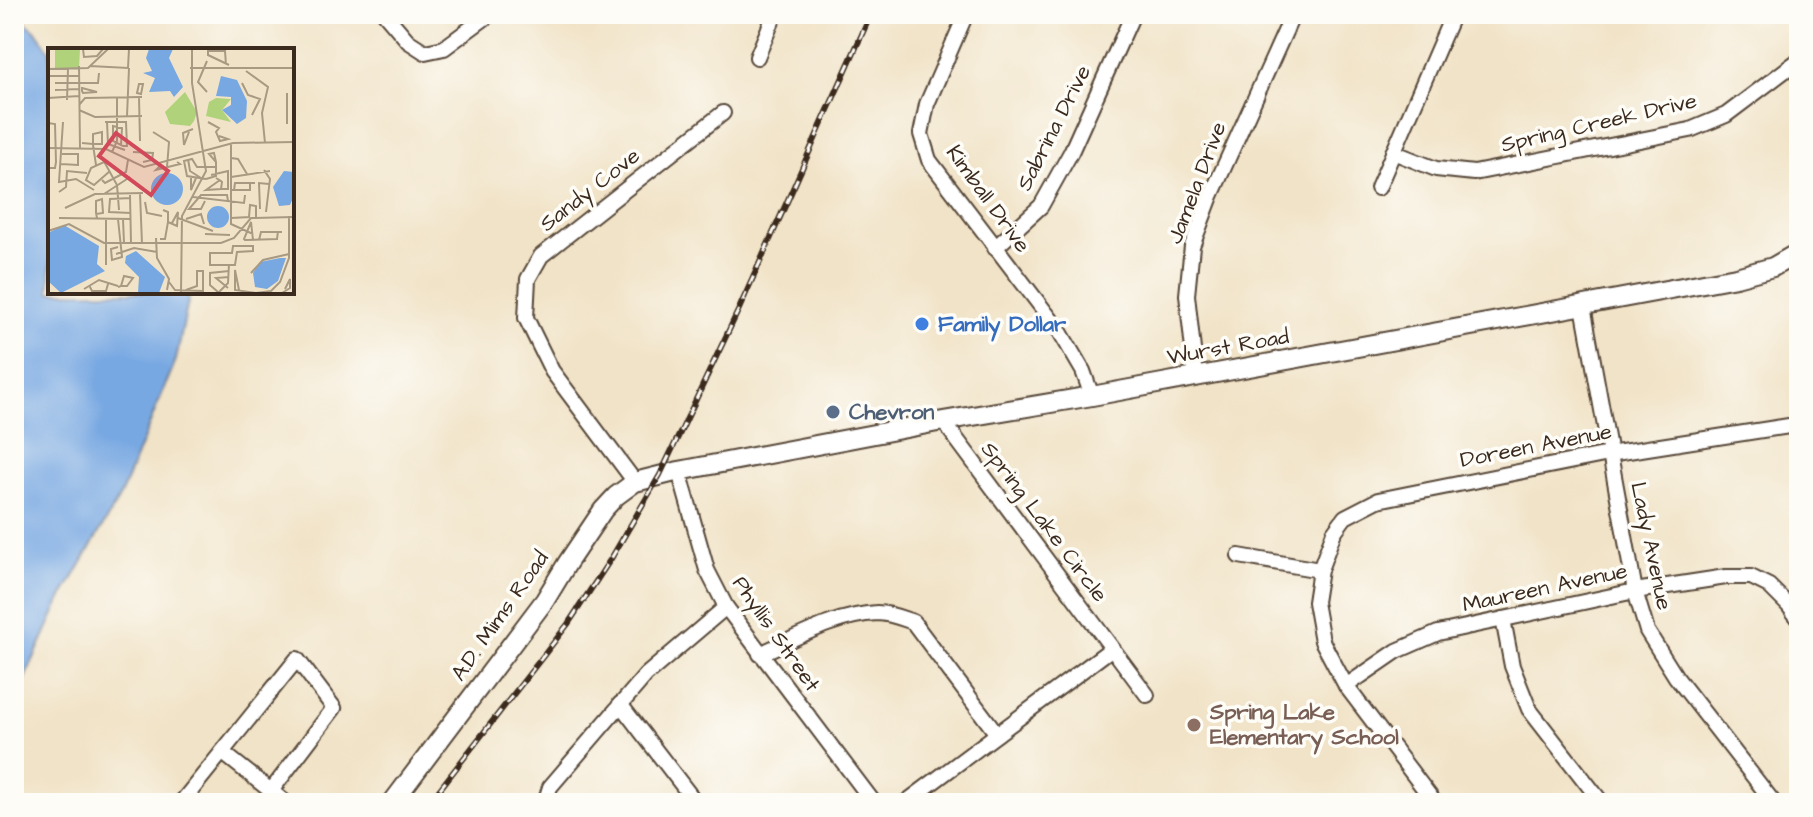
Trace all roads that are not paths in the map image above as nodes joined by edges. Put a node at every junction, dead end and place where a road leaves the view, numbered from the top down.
1 (385, 14) edge
2 (490, 14) edge
3 (775, 14) edge
4 (966, 14) edge
5 (1133, 14) edge
6 (1293, 14) edge
7 (1453, 14) edge
8 (757, 57) dead end
9 (1799, 60) edge
10 (723, 113) dead end
11 (1393, 152) junction
12 (1378, 188) dead end
13 (995, 248) junction
14 (1799, 252) edge
15 (1583, 306) junction
16 (1196, 377) junction
17 (1092, 396) junction
18 (943, 421) junction
19 (1799, 427) edge
20 (1609, 454) junction
21 (670, 473) junction
22 (635, 482) junction
23 (1239, 556) dead end
24 (1320, 570) junction
25 (1635, 591) junction
26 (726, 607) junction
27 (1503, 619) junction
28 (1799, 619) edge
29 (1111, 649) junction
30 (760, 654) junction
31 (1346, 686) junction
32 (1147, 695) dead end
33 (620, 704) junction
34 (997, 734) junction
35 (222, 752) junction
36 (271, 791) junction
37 (181, 803) edge
38 (286, 803) edge
39 (392, 803) edge
40 (545, 803) edge
41 (696, 803) edge
42 (874, 803) edge
43 (905, 803) edge
44 (1435, 803) edge
45 (1602, 803) edge
46 (1774, 803) edge

1 - 2 street
3 - 8 street
4 - 13 street, Kimball Drive
5 - 13 street, Sabrina Drive
6 - 16 street, Jamela Drive
7 - 11 street
9 - 11 street, Spring Creek Drive
10 - 22 street, Sandy Cove
11 - 12 street
13 - 17 street, Kimball Drive
14 - 15 street, Wurst Road
15 - 16 street, Wurst Road
15 - 20 street, Lady Avenue
16 - 17 street, Wurst Road
17 - 18 street, Wurst Road
18 - 21 street, Wurst Road
18 - 29 street, Spring Lake Circle
19 - 20 street, Doreen Avenue
20 - 24 street, Doreen Avenue
20 - 25 street, Lady Avenue
21 - 22 street, A.D. Mims Road
21 - 26 street, Phyllis Street
22 - 39 street, A.D. Mims Road
23 - 24 street
24 - 31 street, Doreen Avenue
25 - 27 street, Maureen Avenue
25 - 28 street, Maureen Avenue
25 - 46 street, Lady Avenue
26 - 30 street, Phyllis Street
26 - 33 street
27 - 31 street, Maureen Avenue
27 - 45 street
29 - 32 street, Spring Lake Circle
29 - 34 street
30 - 34 street
30 - 42 street, Phyllis Street
31 - 44 street, Doreen Avenue
33 - 40 street
33 - 41 street
34 - 43 street
35 - 36 street
35 - 36 street
35 - 37 street
36 - 38 street

